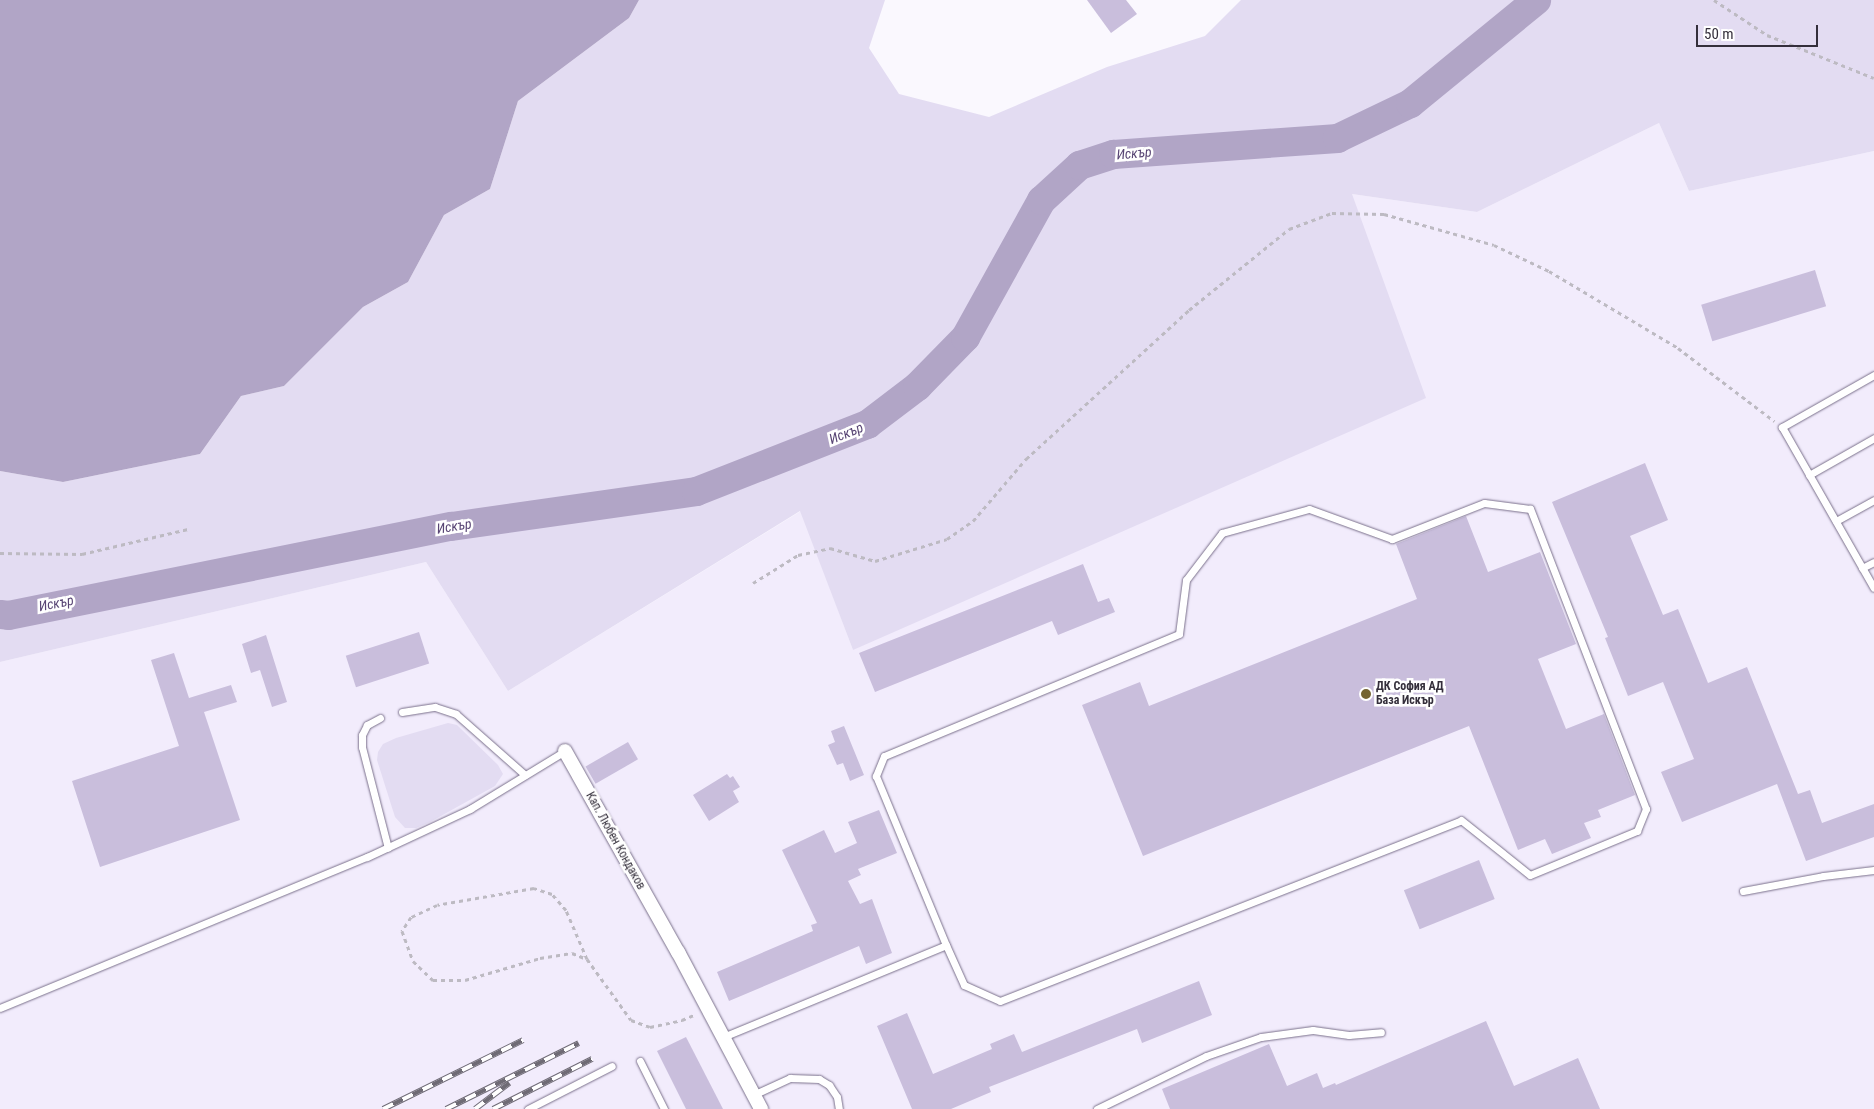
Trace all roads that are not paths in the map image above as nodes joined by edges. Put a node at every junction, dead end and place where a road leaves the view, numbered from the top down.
1 (1874, 375) edge
2 (1874, 438) edge
3 (1809, 475) junction
4 (1874, 500) edge
5 (1836, 522) junction
6 (1874, 562) edge
7 (1862, 568) junction
8 (1874, 588) edge
9 (402, 712) dead end
10 (380, 718) dead end
11 (565, 751) joint
12 (525, 775) junction
13 (388, 848) junction
14 (1874, 870) edge
15 (1743, 890) dead end
16 (946, 945) junction
17 (0, 1008) edge
18 (1381, 1032) dead end
19 (723, 1037) junction
20 (640, 1061) dead end
21 (612, 1066) dead end
22 (753, 1095) junction
23 (528, 1109) edge
24 (664, 1109) edge
25 (761, 1109) edge
26 (839, 1109) edge
27 (1096, 1109) edge

1 - 3 lane
2 - 3 lane
3 - 5 lane
4 - 5 lane
5 - 7 lane
6 - 7 lane
7 - 8 lane
9 - 12 lane
10 - 13 lane
11 - 12 lane, Кап. Любен Кондаков
11 - 19 street, Кап. Любен Кондаков
12 - 13 lane, Кап. Любен Кондаков
13 - 17 lane, Кап. Любен Кондаков
14 - 15 lane
16 - 16 lane
16 - 19 lane
18 - 27 lane
19 - 22 street, Кап. Любен Кондаков
20 - 24 lane
21 - 23 lane
22 - 25 street, Кап. Любен Кондаков
22 - 26 lane

